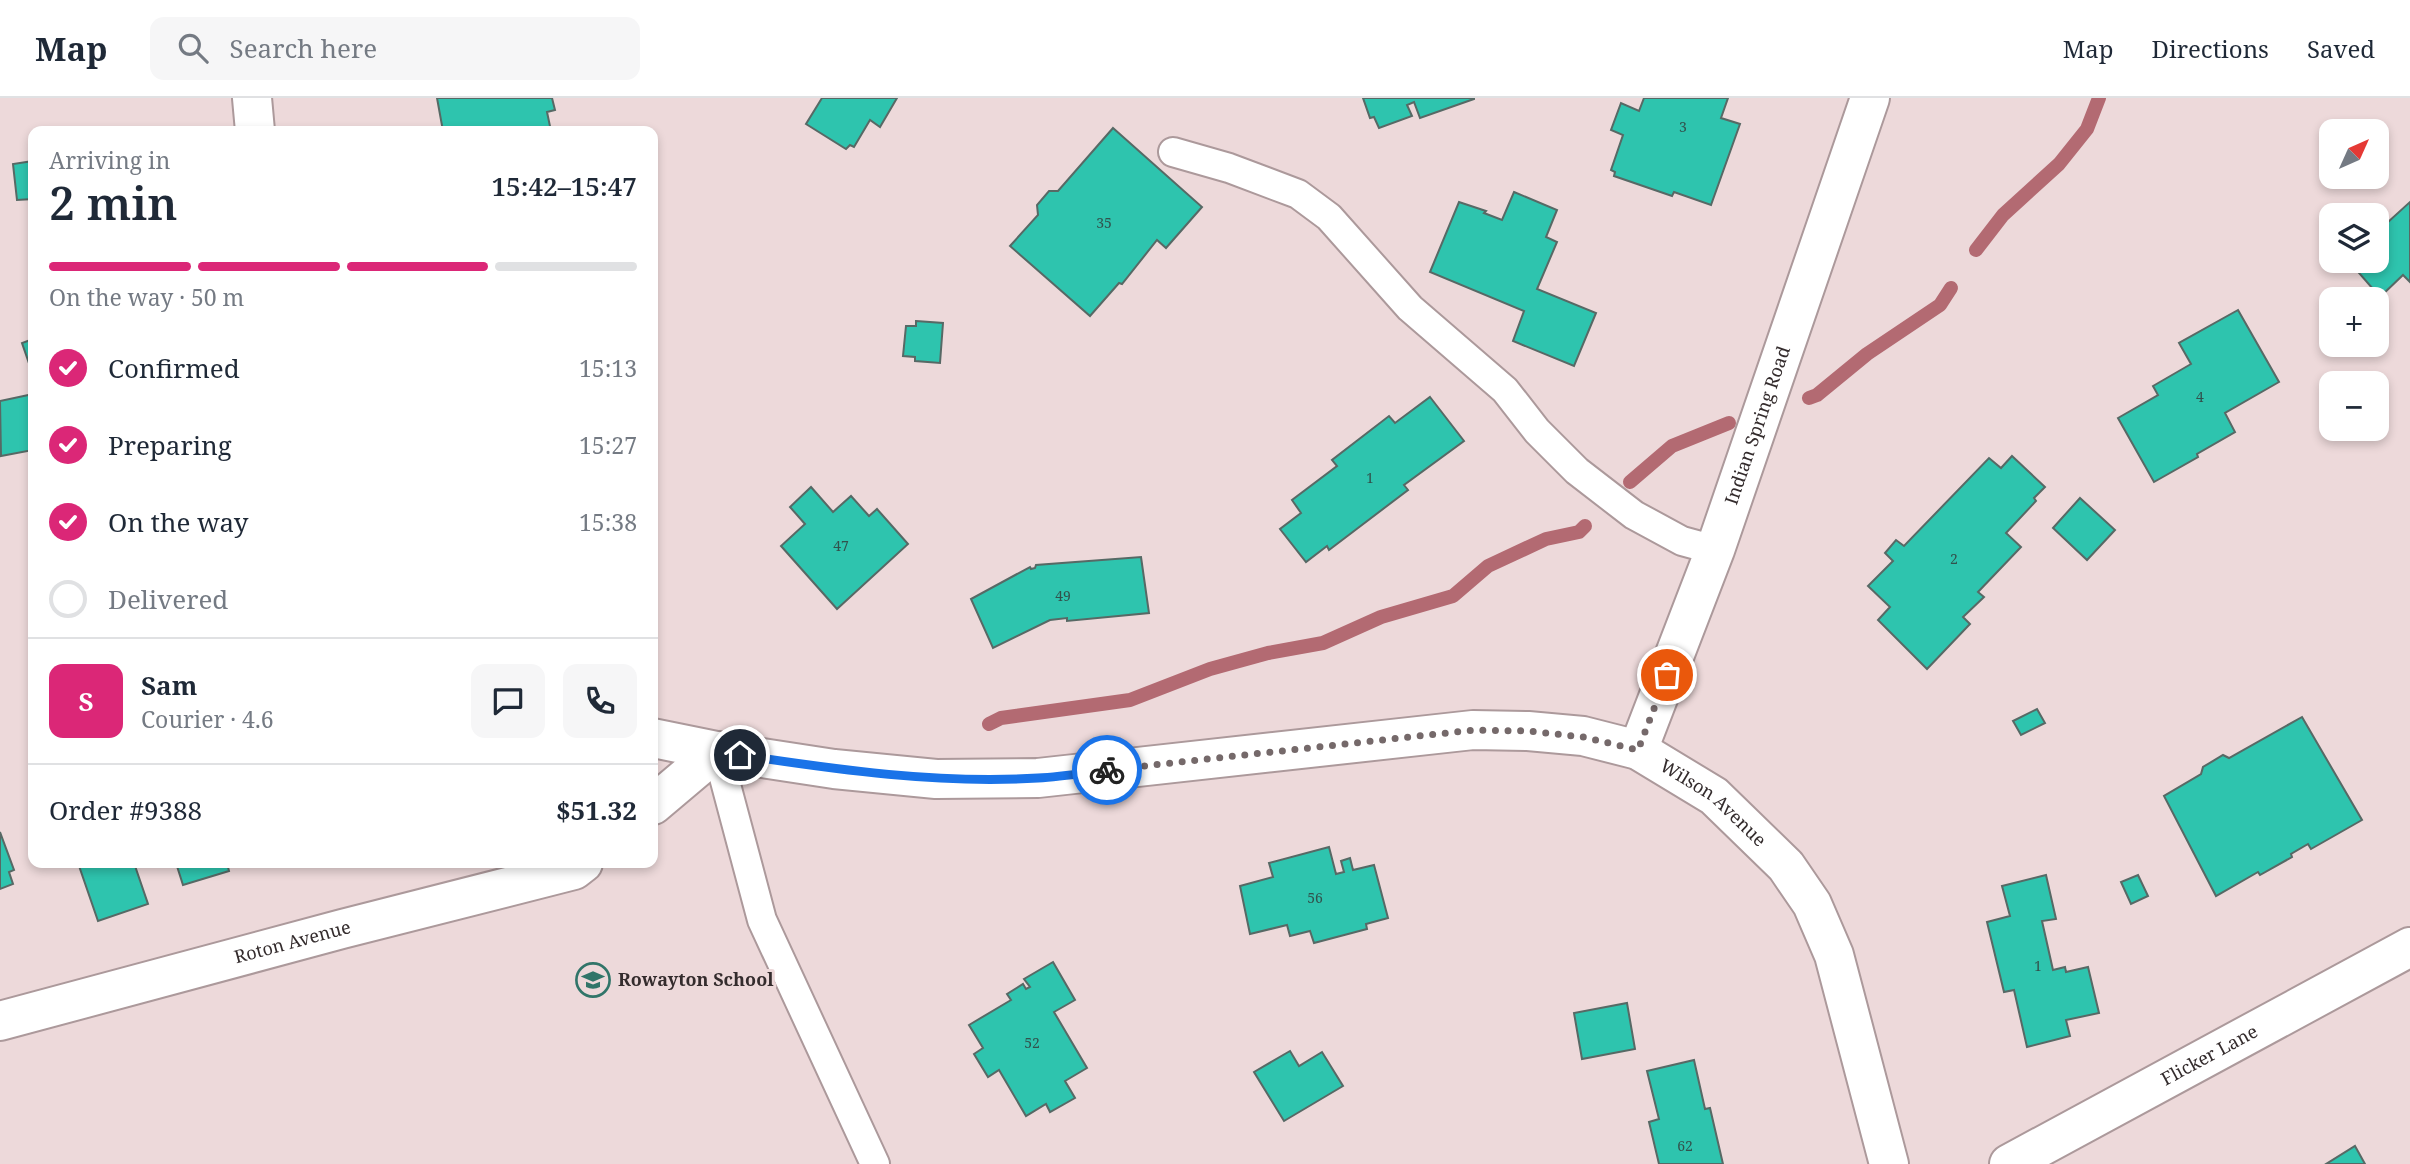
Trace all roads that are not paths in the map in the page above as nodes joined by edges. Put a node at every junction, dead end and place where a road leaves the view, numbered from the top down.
1 (253, 98) edge
2 (1870, 98) edge
3 (255, 126) edge
4 (1173, 152) dead end
5 (1715, 550) junction
6 (658, 739) edge
7 (1638, 750) junction
8 (717, 751) junction
9 (658, 801) edge
10 (577, 868) edge
11 (2410, 947) edge
12 (0, 1021) edge
13 (875, 1164) edge
14 (1889, 1164) edge
15 (2009, 1164) edge

1 - 3 street
2 - 5 street, Indian Spring Road
4 - 5 lane
5 - 7 street, Indian Spring Road
6 - 8 street, Wilson Avenue
7 - 8 street, Wilson Avenue
7 - 14 street, Wilson Avenue
8 - 9 street
8 - 13 lane
10 - 12 street, Roton Avenue
11 - 15 street, Flicker Lane

